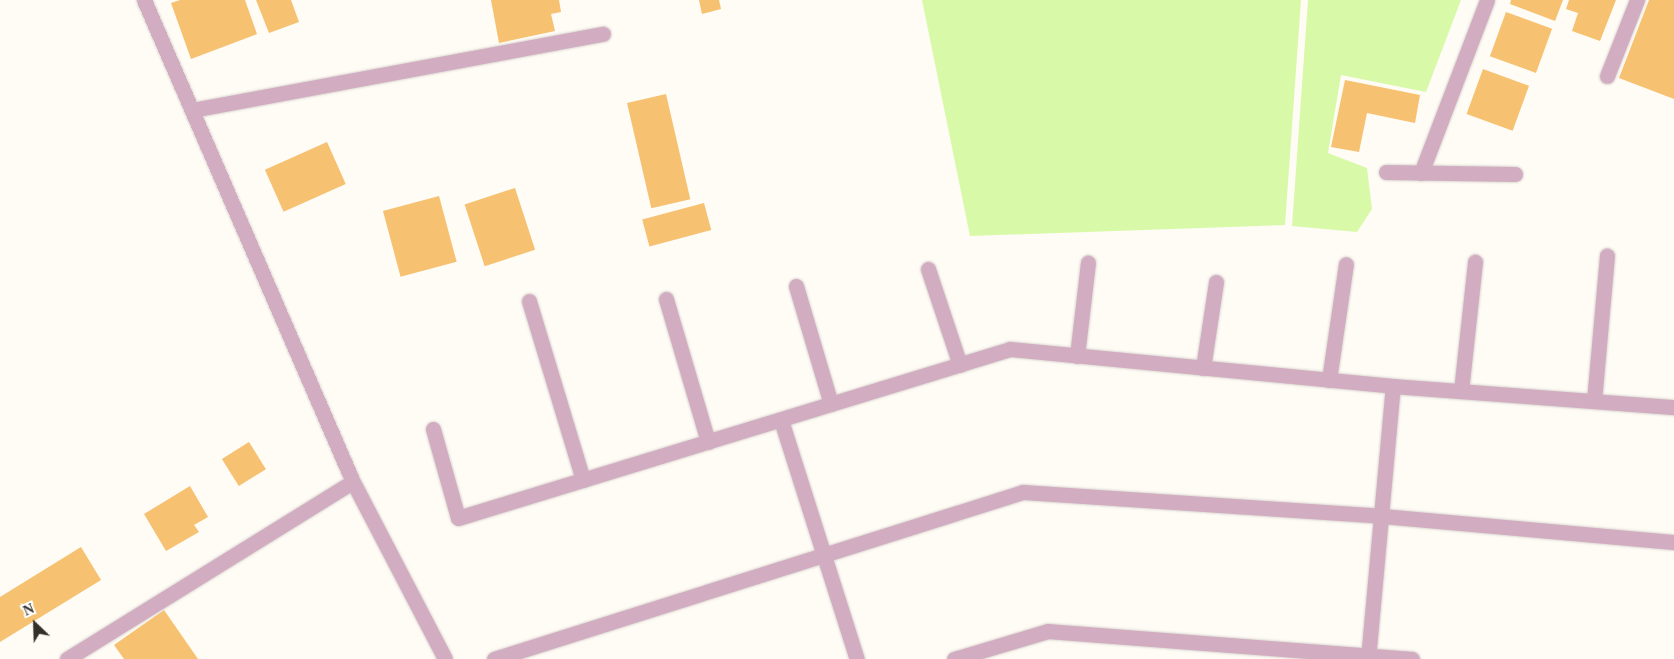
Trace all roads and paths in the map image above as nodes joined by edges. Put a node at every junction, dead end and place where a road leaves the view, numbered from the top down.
1 (144, 0) edge
2 (1487, 0) edge
3 (1636, 0) edge
4 (603, 34) dead end
5 (1607, 76) dead end
6 (192, 110) junction
7 (1386, 172) dead end
8 (1421, 173) junction
9 (1515, 174) dead end
10 (1607, 256) dead end
11 (1475, 262) dead end
12 (1088, 264) dead end
13 (1346, 264) dead end
14 (928, 269) dead end
15 (1216, 282) dead end
16 (796, 286) dead end
17 (666, 300) dead end
18 (530, 301) dead end
19 (1077, 356) junction
20 (960, 365) junction
21 (1202, 368) junction
22 (1328, 380) junction
23 (1393, 386) junction
24 (1461, 391) junction
25 (1594, 401) junction
26 (831, 404) junction
27 (1674, 407) edge
28 (781, 420) junction
29 (433, 429) dead end
30 (708, 442) junction
31 (583, 480) junction
32 (353, 482) junction
33 (1381, 516) junction
34 (1674, 542) edge
35 (825, 554) junction
36 (1368, 657) edge
37 (67, 659) edge
38 (444, 659) edge
39 (494, 659) edge
40 (857, 659) edge
41 (954, 659) edge
42 (1412, 659) edge

1 - 6 street
2 - 8 street
3 - 5 street
4 - 6 street
6 - 32 street
7 - 8 street
8 - 9 street
10 - 25 street
11 - 24 street
12 - 19 street
13 - 22 street
14 - 20 street
15 - 21 street
16 - 26 street
17 - 30 street
18 - 31 street
19 - 20 street
19 - 21 street
20 - 26 street
21 - 22 street
22 - 23 street
23 - 24 street
23 - 33 street
24 - 25 street
25 - 27 street
26 - 28 street
28 - 30 street
28 - 35 street
29 - 31 street
30 - 31 street
32 - 37 street
32 - 38 street
33 - 34 street
33 - 35 street
33 - 36 street
35 - 39 street
35 - 40 street
36 - 41 street
36 - 42 street

